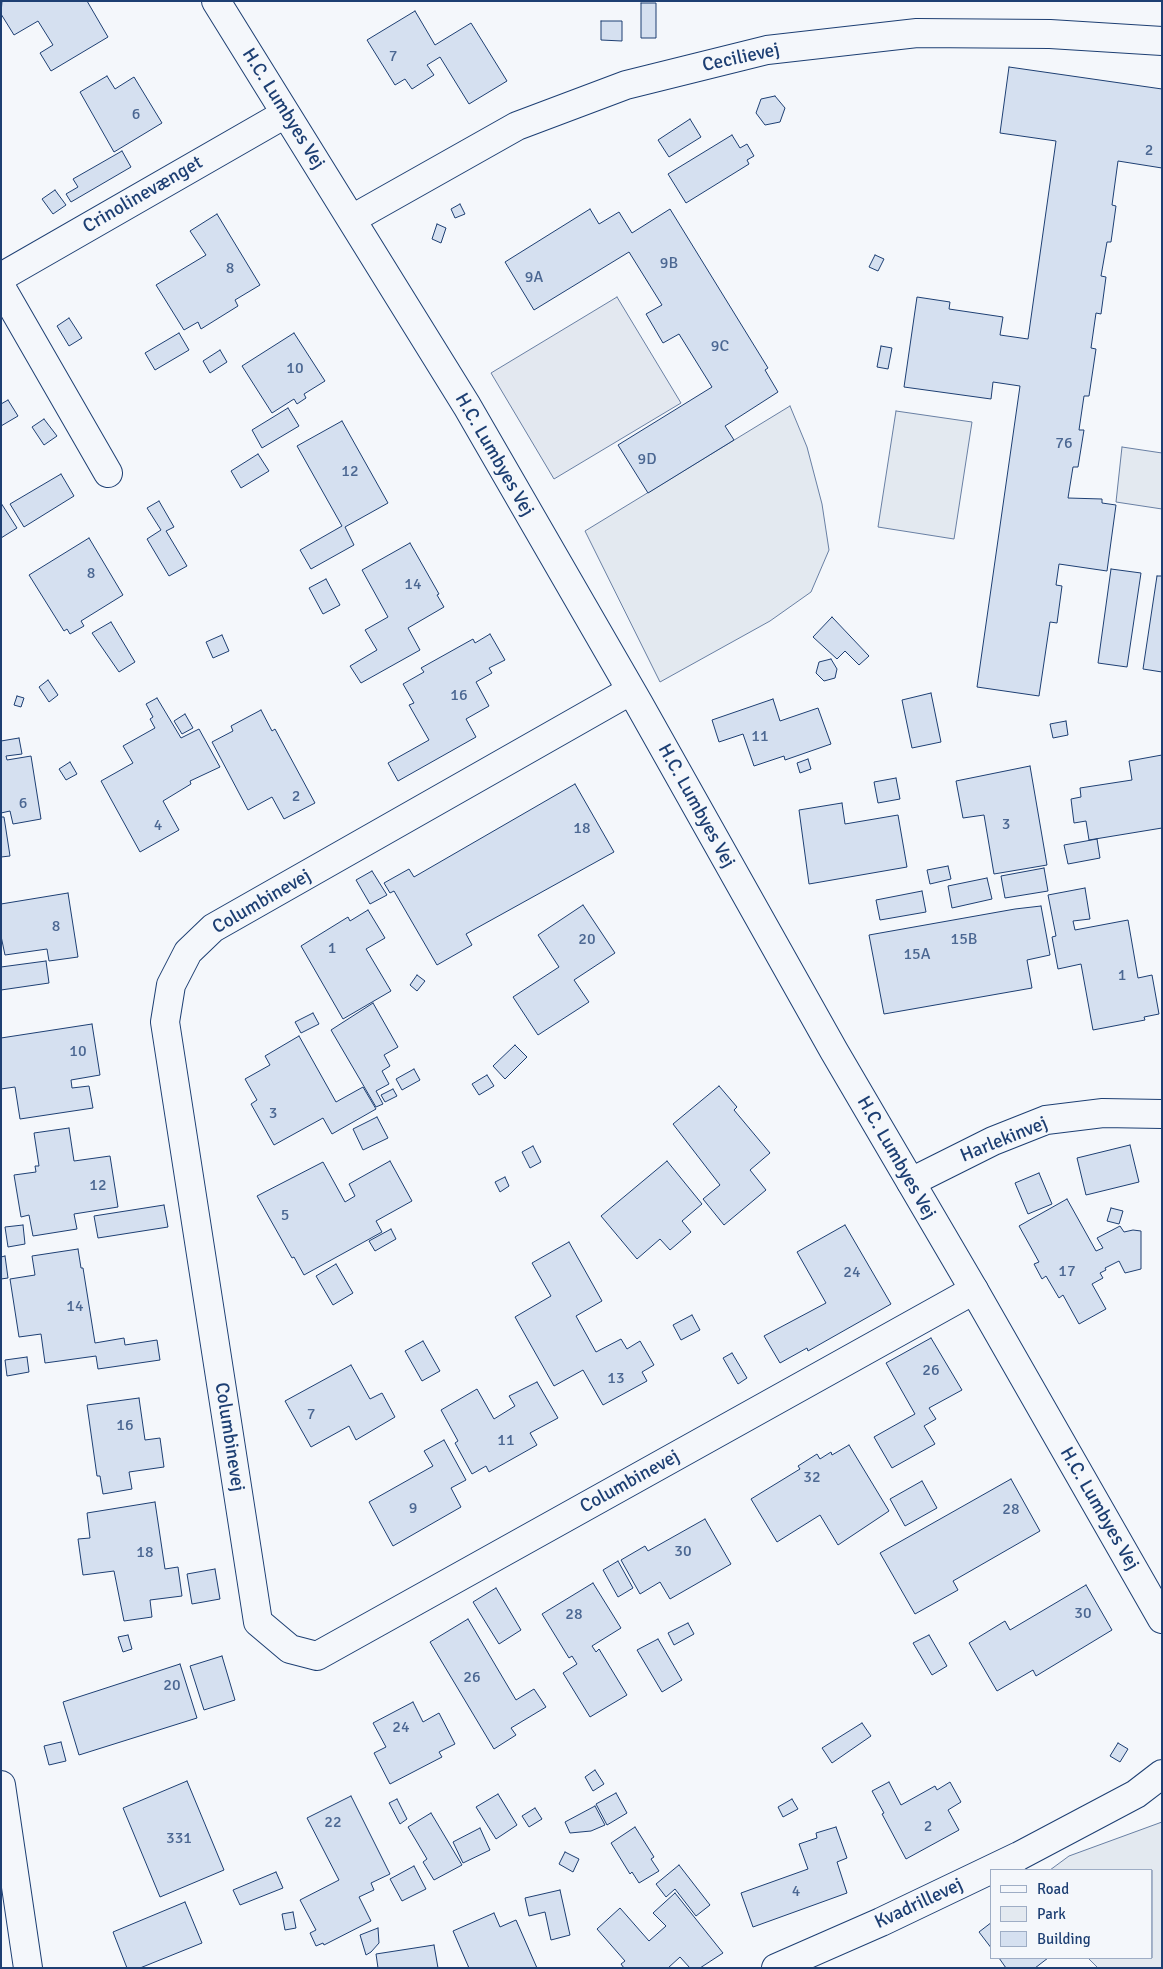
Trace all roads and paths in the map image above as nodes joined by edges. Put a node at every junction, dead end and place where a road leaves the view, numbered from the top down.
1 (216, 1) edge
2 (1162, 41) edge
3 (284, 114) junction
4 (352, 219) junction
5 (1, 277) edge
6 (1, 287) edge
7 (108, 473) dead end
8 (630, 692) junction
9 (1162, 1114) edge
10 (910, 1182) junction
11 (974, 1290) junction
12 (1162, 1619) edge
13 (1162, 1774) edge
14 (1, 1786) edge
15 (992, 1869) edge
16 (990, 1870) edge
17 (28, 1968) edge
18 (776, 1968) edge

1 - 3 street, H.C. Lumbyes Vej
2 - 4 street, Cecilievej
3 - 4 street, H.C. Lumbyes Vej
3 - 5 street, Crinolinevænget
4 - 8 street, H.C. Lumbyes Vej
6 - 7 street
8 - 10 street, H.C. Lumbyes Vej
8 - 11 street, Columbinevej
9 - 10 street, Harlekinvej
10 - 11 street, H.C. Lumbyes Vej
11 - 12 street, H.C. Lumbyes Vej
13 - 15 street, Kvadrillevej
14 - 17 street
16 - 18 street, Kvadrillevej

